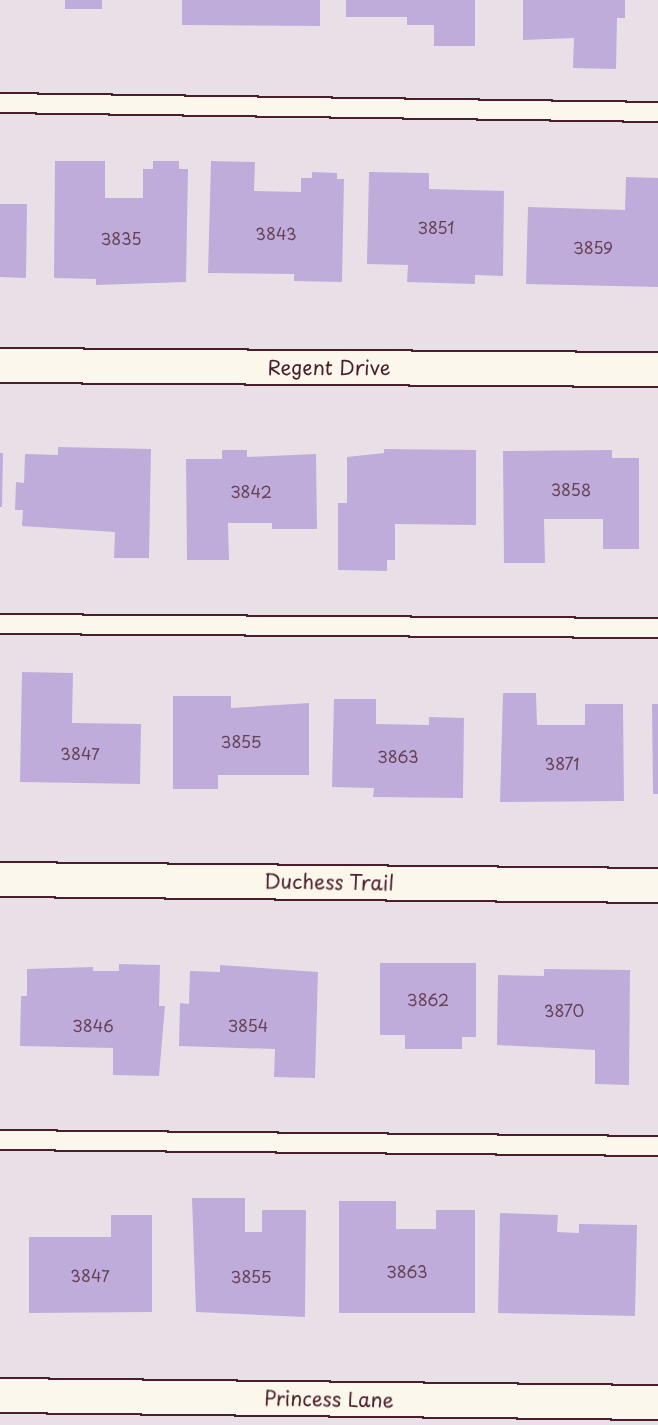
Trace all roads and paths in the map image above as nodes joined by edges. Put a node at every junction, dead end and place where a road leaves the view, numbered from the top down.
1 (0, 103) edge
2 (658, 112) edge
3 (0, 365) edge
4 (658, 369) edge
5 (0, 624) edge
6 (658, 628) edge
7 (0, 879) edge
8 (658, 885) edge
9 (0, 1140) edge
10 (658, 1146) edge
11 (0, 1395) edge
12 (658, 1402) edge

1 - 2 lane
3 - 4 street, Regent Drive
5 - 6 lane
7 - 8 street, Duchess Trail
9 - 10 lane
11 - 12 street, Princess Lane

